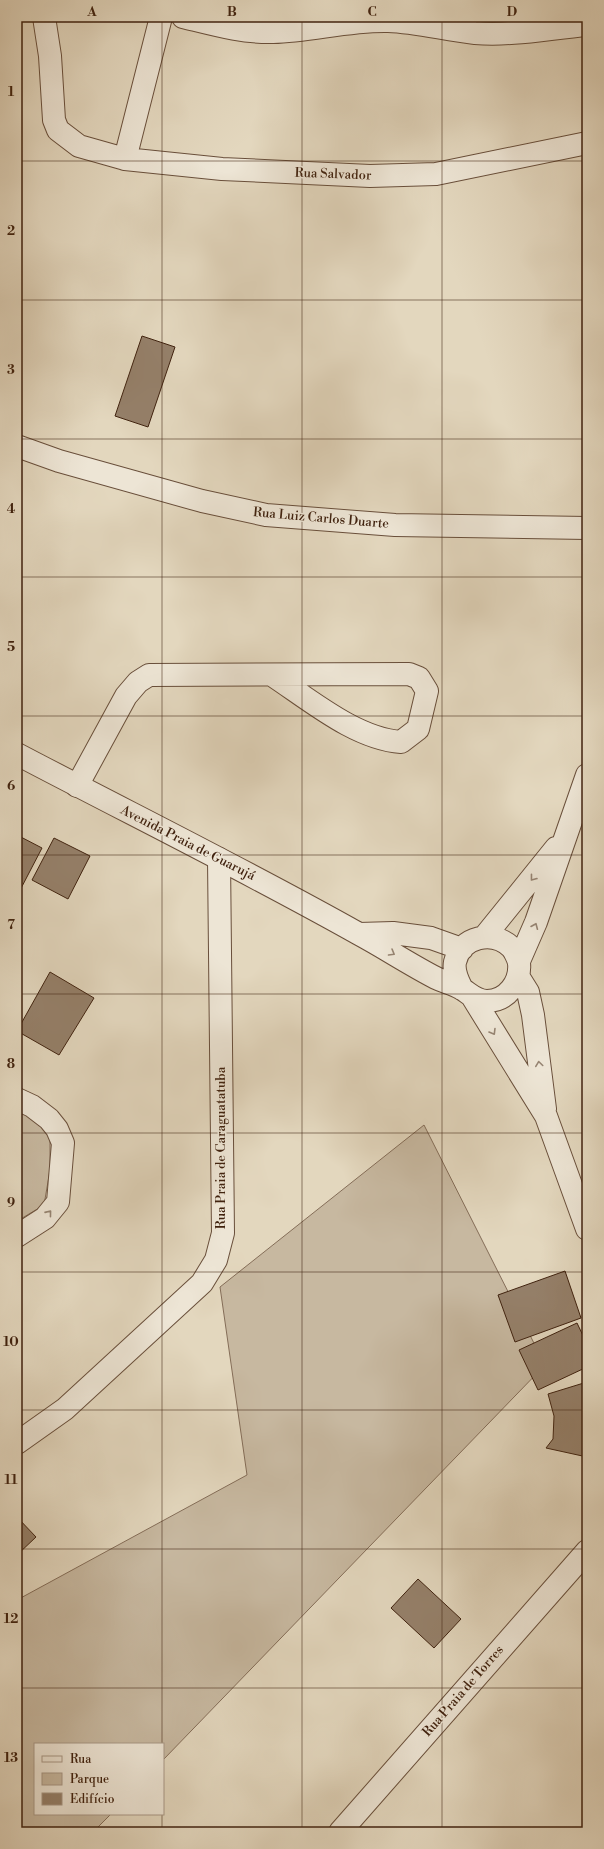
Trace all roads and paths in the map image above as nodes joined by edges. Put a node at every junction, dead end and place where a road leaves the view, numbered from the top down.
1 (44, 17) edge
2 (161, 17) edge
3 (183, 17) edge
4 (587, 25) edge
5 (587, 143) edge
6 (125, 159) junction
7 (17, 446) edge
8 (587, 528) edge
9 (272, 675) junction
10 (17, 754) edge
11 (587, 775) edge
12 (77, 786) junction
13 (565, 836) junction
14 (219, 859) junction
15 (359, 934) junction
16 (486, 936) junction
17 (462, 949) junction
18 (518, 969) junction
19 (467, 994) junction
20 (17, 1099) edge
21 (546, 1116) junction
22 (587, 1228) edge
23 (17, 1236) edge
24 (17, 1443) edge
25 (587, 1551) edge
26 (340, 1832) edge

1 - 6 street, Rua Salvador
2 - 6 street
3 - 4 street
5 - 6 street, Rua Salvador
7 - 8 street, Rua Luiz Carlos Duarte
9 - 9 street
9 - 12 street
10 - 12 street, Avenida Praia de Guarujá
11 - 13 street
12 - 14 street, Avenida Praia de Guarujá
13 -> 16 street
18 -> 13 street
14 - 15 street, Avenida Praia de Guarujá
14 - 24 street, Rua Praia de Caraguatatuba
15 - 17 street, Avenida Praia de Guarujá
15 -> 19 street, Avenida Praia de Guarujá
16 - 17 street
16 - 18 street
17 - 19 street
18 - 19 street
21 -> 18 street
19 -> 21 street
23 -> 20 street
21 - 22 street
25 - 26 street, Rua Praia de Torres

